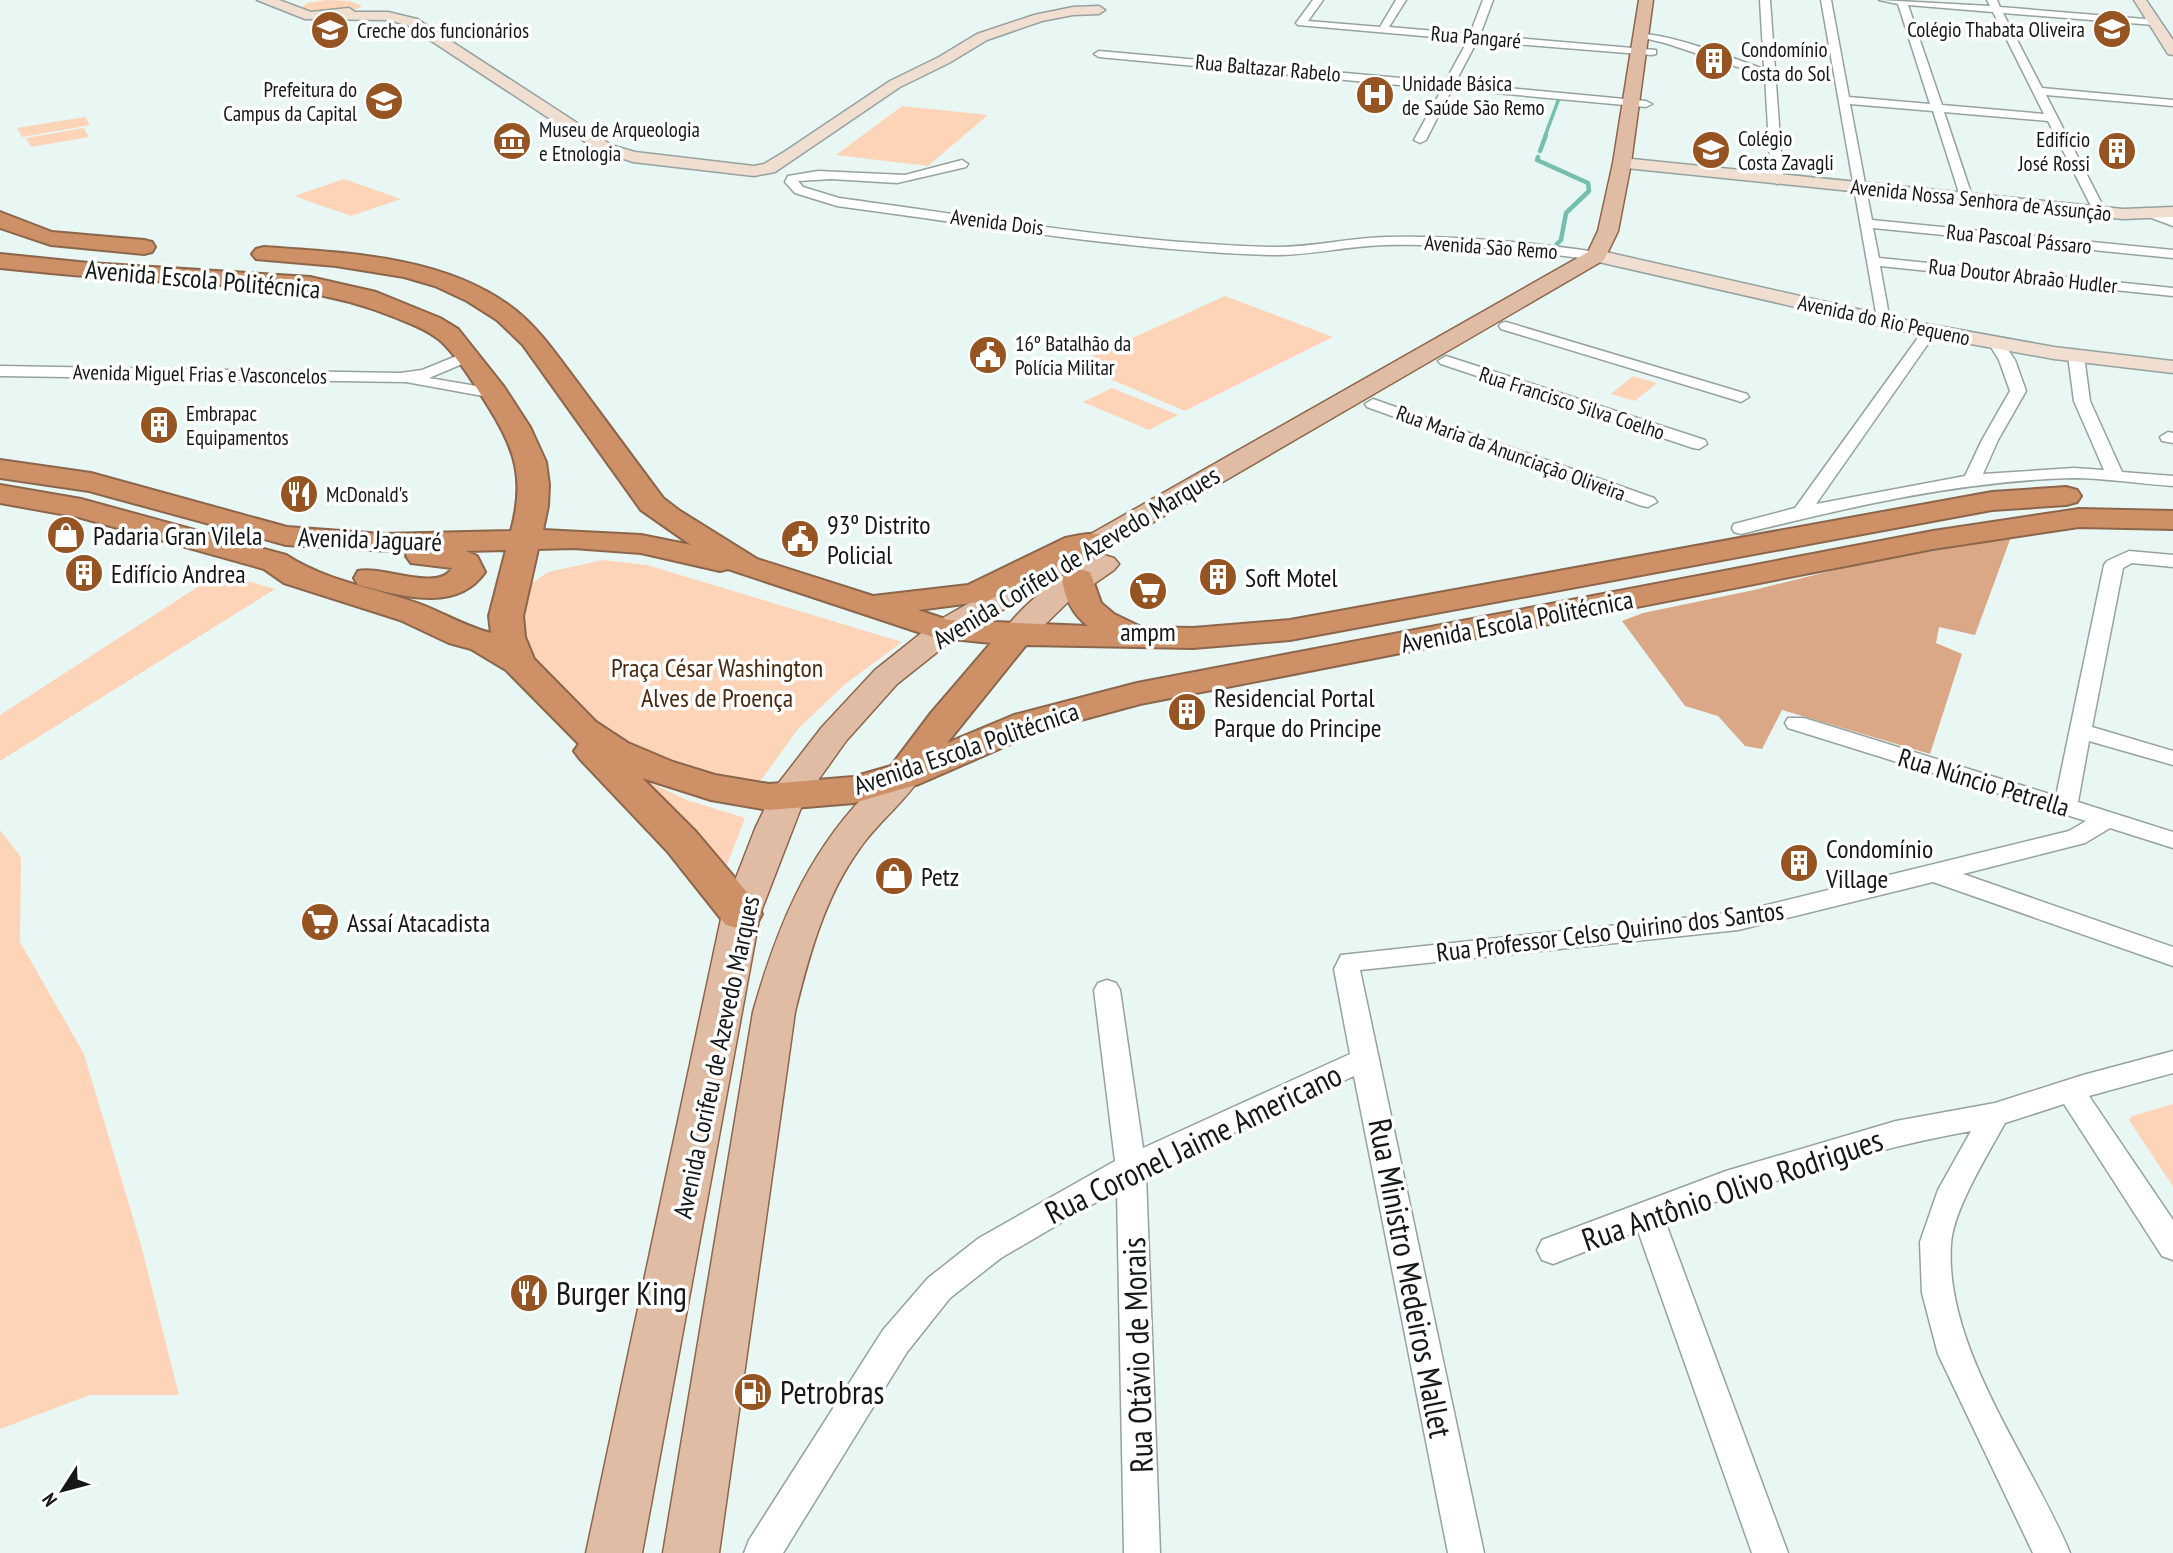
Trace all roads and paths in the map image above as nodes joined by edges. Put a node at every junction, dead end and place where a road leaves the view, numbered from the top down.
1 (262, 0) edge
2 (1318, 0) edge
3 (1401, 0) edge
4 (1488, 0) edge
5 (1646, 0) edge
6 (1658, 0) edge
7 (1765, 0) edge
8 (1826, 0) edge
9 (1884, 0) edge
10 (2140, 0) edge
11 (1902, 1) edge
12 (363, 2) edge
13 (299, 3) edge
14 (1097, 4) edge
15 (1994, 5) edge
16 (330, 16) junction
17 (2154, 17) junction
18 (1384, 30) junction
19 (1474, 37) junction
20 (1646, 44) junction
21 (2173, 51) edge
22 (1099, 54) dead end
23 (1770, 74) junction
24 (1450, 85) junction
25 (527, 89) junction
26 (2040, 91) junction
27 (1844, 100) junction
28 (1638, 103) junction
29 (2173, 103) edge
30 (1937, 108) junction
31 (2053, 118) junction
32 (1420, 140) dead end
33 (749, 163) junction
34 (962, 164) dead end
35 (1630, 164) junction
36 (1777, 180) junction
37 (1860, 188) junction
38 (1966, 199) junction
39 (2100, 212) junction
40 (2169, 214) edge
41 (0, 219) edge
42 (1865, 223) junction
43 (1384, 241) joint
44 (163, 248) dead end
45 (240, 252) dead end
46 (2173, 254) edge
47 (1606, 258) junction
48 (0, 261) edge
49 (1872, 261) junction
50 (2173, 292) edge
51 (1883, 321) junction
52 (1507, 326) junction
53 (1930, 331) junction
54 (1997, 344) junction
55 (469, 356) junction
56 (2076, 356) junction
57 (1446, 361) junction
58 (2173, 367) edge
59 (0, 371) edge
60 (400, 378) junction
61 (494, 393) junction
62 (1741, 397) dead end
63 (1373, 404) junction
64 (1699, 444) dead end
65 (0, 469) edge
66 (2115, 475) junction
67 (1972, 480) junction
68 (2173, 481) edge
69 (0, 494) edge
70 (2173, 498) edge
71 (1648, 502) dead end
72 (1801, 513) junction
73 (2173, 520) edge
74 (1741, 528) dead end
75 (281, 536) junction
76 (524, 538) junction
77 (1096, 542) junction
78 (641, 544) junction
79 (2173, 561) edge
80 (746, 566) junction
81 (296, 576) junction
82 (1078, 579) junction
83 (515, 584) junction
84 (868, 605) junction
85 (945, 629) junction
86 (1017, 634) junction
87 (1137, 638) junction
88 (518, 663) junction
89 (944, 721) junction
90 (1796, 723) dead end
91 (2080, 731) junction
92 (2173, 758) edge
93 (905, 775) junction
94 (787, 797) junction
95 (2065, 807) junction
96 (2108, 820) junction
97 (2173, 840) edge
98 (1936, 874) junction
99 (741, 914) junction
100 (2173, 957) edge
101 (1350, 962) joint
102 (1107, 990) dead end
103 (1367, 1058) junction
104 (2173, 1062) edge
105 (2070, 1090) junction
106 (1995, 1115) junction
107 (1131, 1167) junction
108 (1647, 1213) junction
109 (2173, 1246) edge
110 (1553, 1250) dead end
111 (699, 1550) edge
112 (615, 1552) edge
113 (762, 1553) edge
114 (1142, 1553) edge
115 (1466, 1553) edge
116 (1770, 1553) edge
117 (2052, 1553) edge

1 - 13 street
2 - 18 street, Rua Pangaré
3 - 18 street
4 - 19 street
5 - 20 main road
6 - 20 main road
7 - 23 street
8 - 27 street
9 - 11 street
10 - 17 street
11 - 15 street
11 - 30 street
12 - 16 street
12 - 25 street
13 - 16 street
14 - 33 street
14 - 33 street
15 - 17 street
15 - 26 street
16 - 25 street
17 - 21 street
18 - 19 street, Rua Pangaré
19 - 20 street, Rua Pangaré
19 - 24 street
20 - 23 street, Rua Pangaré
20 - 28 main road
22 - 24 street, Rua Baltazar Rabelo
23 - 36 street
24 - 28 street, Rua Baltazar Rabelo
24 - 32 street
25 - 33 street
26 - 29 street
26 - 31 street
27 - 30 street
27 - 37 street
28 - 35 main road
30 - 31 street
30 - 38 street
31 - 39 street
34 - 43 street, Avenida Dois
35 - 36 street, Avenida Nossa Senhora de Assunção
35 - 47 main road
36 - 37 street, Avenida Nossa Senhora de Assunção
37 - 38 street, Avenida Nossa Senhora de Assunção
37 - 42 street
38 - 39 street, Avenida Nossa Senhora de Assunção
39 - 40 street, Avenida Nossa Senhora de Assunção
41 - 44 highway, Avenida Escola Politécnica
42 - 46 street, Rua Pascoal Pássaro
42 - 49 street
43 - 47 street, Avenida São Remo
45 - 80 highway, Avenida Escola Politécnica
47 - 51 street, Avenida do Rio Pequeno
47 - 52 main road, Avenida Corifeu de Azevedo Marques
47 - 77 main road, Avenida Corifeu de Azevedo Marques
48 - 55 highway, Avenida Escola Politécnica
49 - 50 street, Rua Doutor Abraão Hudler
49 - 51 street
51 - 53 street, Avenida do Rio Pequeno
52 - 57 main road, Avenida Corifeu de Azevedo Marques
52 - 62 street
53 - 54 street, Avenida do Rio Pequeno
53 - 72 street
54 - 56 street, Avenida do Rio Pequeno
54 - 67 street
55 - 60 street, Avenida Miguel Frias e Vasconcelos
55 - 61 highway, Avenida Escola Politécnica
56 - 58 street, Avenida do Rio Pequeno
56 - 66 street
57 - 63 main road, Avenida Corifeu de Azevedo Marques
57 - 64 street, Rua Francisco Silva Coelho
59 - 60 street, Avenida Miguel Frias e Vasconcelos
60 - 61 street, Avenida Miguel Frias e Vasconcelos
61 - 76 highway, Avenida Escola Politécnica
63 - 71 street, Rua Maria da Anunciação Oliveira
63 - 82 main road, Avenida Corifeu de Azevedo Marques
65 - 75 highway, Avenida Jaguaré
66 - 67 street
66 - 68 street
67 - 72 street
69 - 81 highway, Avenida Jaguaré
70 - 87 highway, Avenida Escola Politécnica
72 - 74 street
73 - 93 highway, Avenida Escola Politécnica
75 - 76 highway, Avenida Jaguaré
75 - 81 highway
76 - 78 highway, Avenida Jaguaré
76 - 83 highway, Avenida Escola Politécnica
77 - 84 highway
77 - 85 main road, Avenida Corifeu de Azevedo Marques
78 - 80 highway, Avenida Jaguaré
78 - 83 highway
79 - 91 street
80 - 84 highway, Avenida Escola Politécnica
81 - 88 highway, Avenida Jaguaré
82 - 86 main road, Avenida Corifeu de Azevedo Marques
82 - 87 highway
83 - 88 highway, Avenida Escola Politécnica
84 - 85 highway, Avenida Escola Politécnica
85 - 86 highway, Avenida Escola Politécnica
85 - 89 highway
85 - 94 main road, Avenida Corifeu de Azevedo Marques
86 - 87 highway, Avenida Escola Politécnica
86 - 89 highway, Avenida Corifeu de Azevedo Marques
88 - 94 highway, Avenida Escola Politécnica
88 - 99 highway
89 - 93 highway, Avenida Corifeu de Azevedo Marques
90 - 95 street, Rua Núncio Petrella
91 - 92 street
91 - 95 street
93 - 94 highway, Avenida Escola Politécnica
93 - 111 main road, Avenida Corifeu de Azevedo Marques
94 - 99 main road, Avenida Corifeu de Azevedo Marques
95 - 96 street, Rua Núncio Petrella
96 - 97 street, Rua Núncio Petrella
96 - 98 street, Rua Professor Celso Quirino dos Santos
98 - 100 street
98 - 101 street, Rua Professor Celso Quirino dos Santos
99 - 112 main road, Avenida Corifeu de Azevedo Marques
101 - 103 street, Rua Ministro Medeiros Mallet
102 - 107 street, Rua Otávio de Morais
103 - 107 street, Rua Coronel Jaime Americano
103 - 115 street, Rua Ministro Medeiros Mallet
104 - 105 street, Rua Antônio Olivo Rodrigues
105 - 106 street, Rua Antônio Olivo Rodrigues
105 - 109 street
106 - 108 street, Rua Antônio Olivo Rodrigues
106 - 117 street
107 - 113 street, Rua Coronel Jaime Americano
107 - 114 street, Rua Otávio de Morais
108 - 110 street, Rua Antônio Olivo Rodrigues
108 - 116 street

